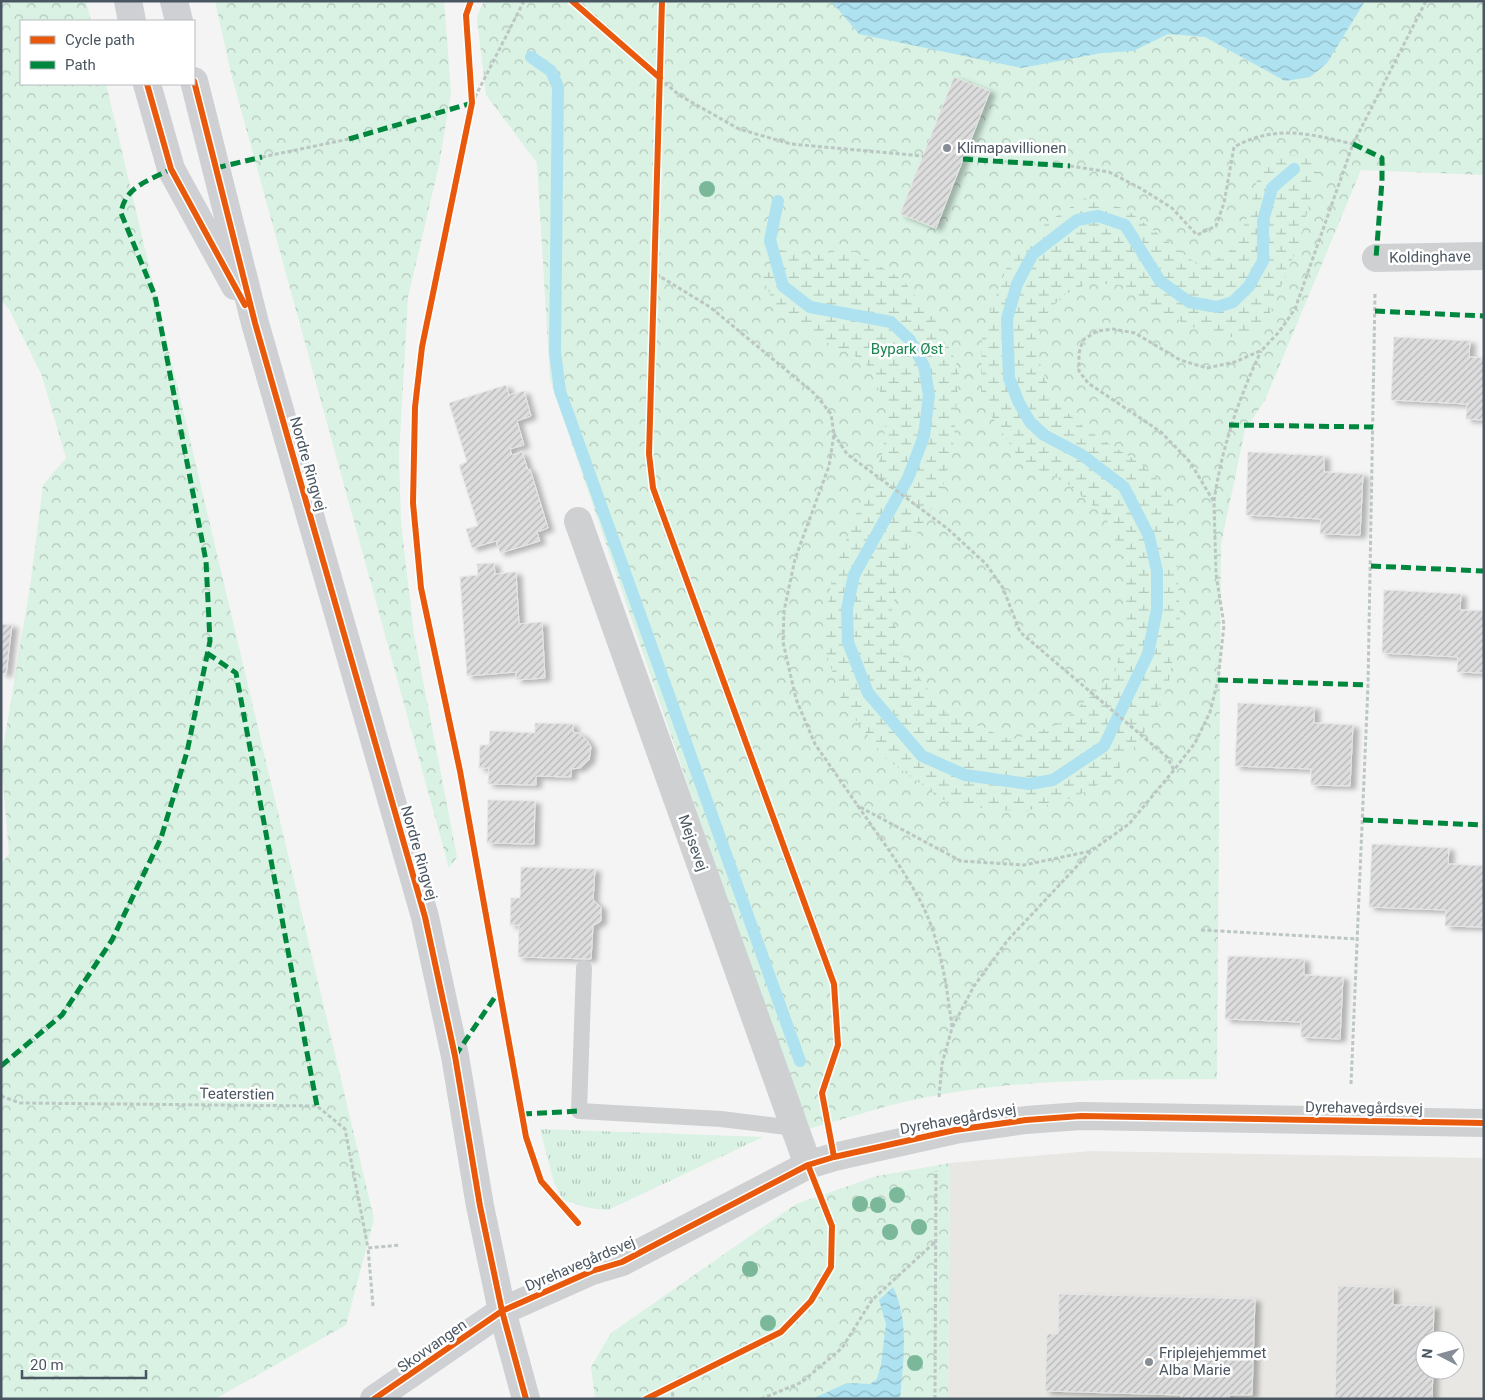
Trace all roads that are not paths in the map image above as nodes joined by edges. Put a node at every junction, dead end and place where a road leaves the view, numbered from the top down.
1 (128, 1) edge
2 (174, 1) edge
3 (132, 20) edge
4 (179, 20) edge
5 (147, 85) edge
6 (195, 85) edge
7 (1484, 256) edge
8 (1376, 258) road end
9 (255, 322) junction
10 (578, 521) dead end
11 (584, 968) dead end
12 (1484, 1123) edge
13 (794, 1128) junction
14 (808, 1165) junction
15 (502, 1312) junction
16 (374, 1399) edge
17 (526, 1399) edge

1 - 3 main road
2 - 4 main road
5 - 9 main road, Nordre Ringvej
6 - 9 main road, Nordre Ringvej
7 - 8 street, Koldinghave
9 - 15 main road, Nordre Ringvej
10 - 13 street, Mejsevej
11 - 13 lane
12 - 14 street, Dyrehavegårdsvej
13 - 14 street, Mejsevej
14 - 15 street, Dyrehavegårdsvej
15 - 16 main road, Skovvangen
15 - 17 main road, Nordre Ringvej

